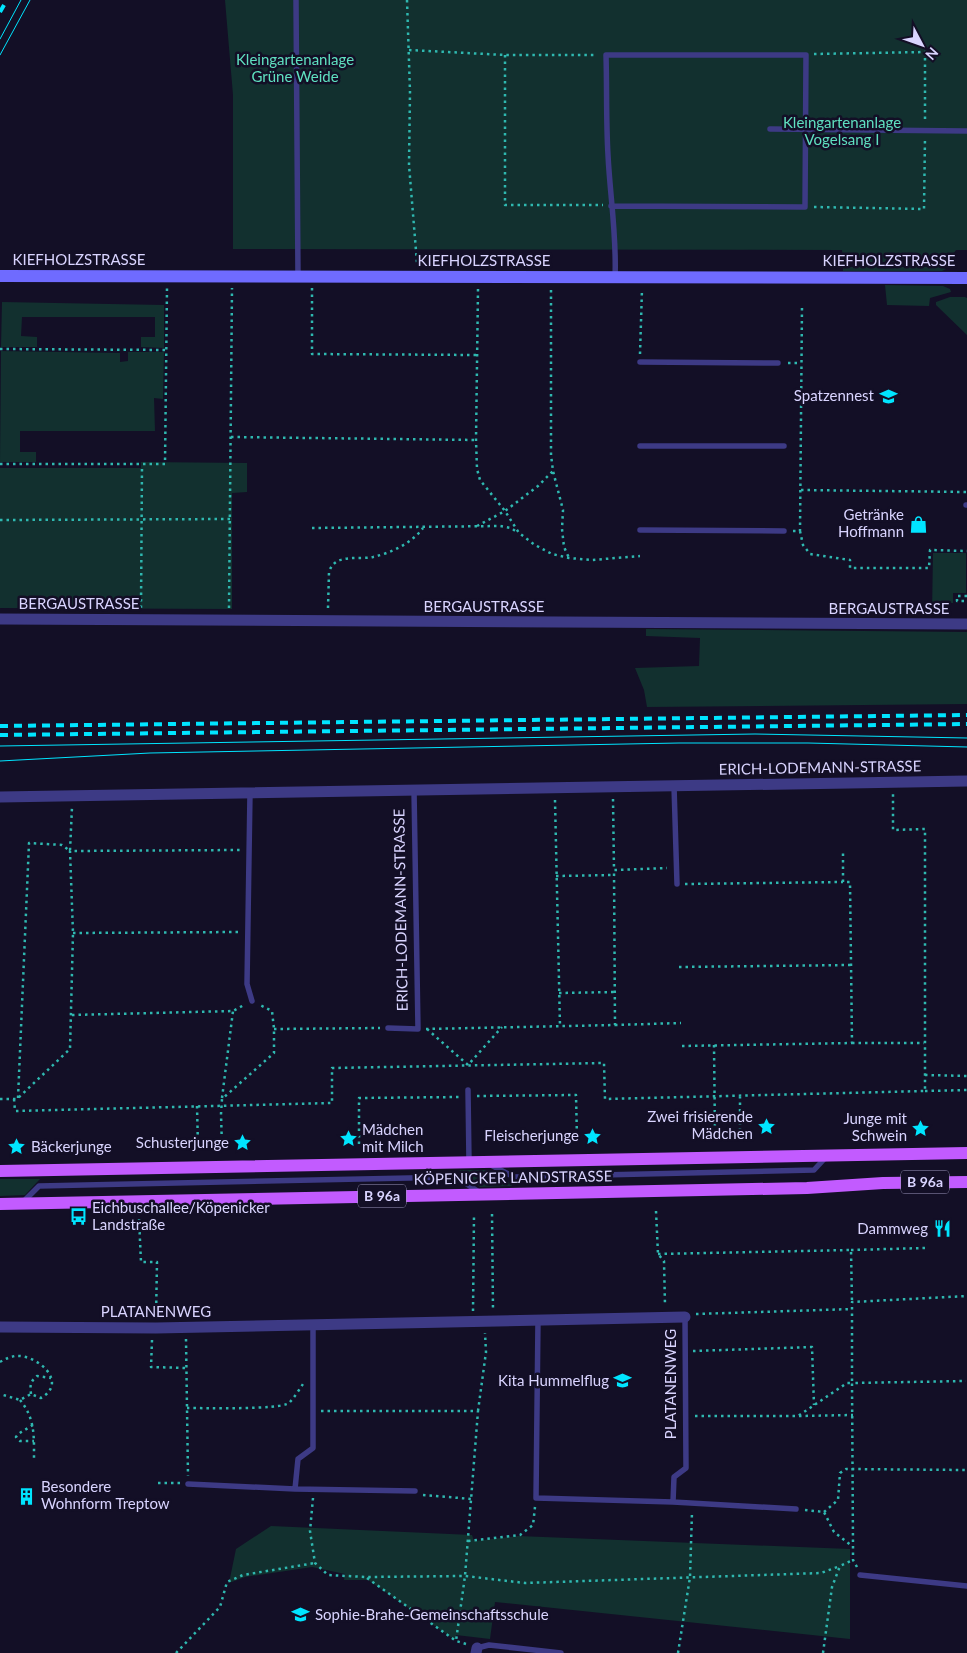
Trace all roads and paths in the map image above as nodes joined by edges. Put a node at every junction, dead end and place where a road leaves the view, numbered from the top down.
1 (296, 0) edge
2 (407, 0) edge
3 (409, 50) junction
4 (505, 55) junction
5 (606, 55) junction
6 (770, 129) dead end
7 (807, 130) junction
8 (967, 132) edge
9 (611, 206) junction
10 (418, 263) dead end
11 (0, 276) edge
12 (167, 277) junction
13 (232, 277) junction
14 (298, 277) junction
15 (312, 277) junction
16 (478, 278) junction
17 (551, 278) junction
18 (615, 278) junction
19 (642, 278) junction
20 (967, 278) edge
21 (802, 306) dead end
22 (0, 349) edge
23 (166, 350) junction
24 (477, 355) junction
25 (640, 362) joint
26 (778, 363) joint
27 (801, 363) junction
28 (231, 437) junction
29 (476, 440) junction
30 (640, 446) dead end
31 (784, 446) dead end
32 (0, 464) edge
33 (142, 465) junction
34 (553, 471) junction
35 (801, 490) junction
36 (967, 492) edge
37 (505, 512) junction
38 (230, 519) junction
39 (0, 520) edge
40 (141, 520) junction
41 (476, 526) junction
42 (312, 528) dead end
43 (422, 528) junction
44 (640, 530) dead end
45 (784, 530) joint
46 (800, 531) junction
47 (519, 533) junction
48 (967, 551) edge
49 (640, 556) dead end
50 (569, 558) junction
51 (967, 596) edge
52 (967, 601) edge
53 (0, 619) edge
54 (140, 620) junction
55 (229, 620) junction
56 (328, 621) junction
57 (967, 624) edge
58 (967, 781) edge
59 (893, 782) junction
60 (674, 786) junction
61 (613, 787) junction
62 (555, 788) junction
63 (414, 790) junction
64 (250, 793) junction
65 (72, 796) junction
66 (0, 797) edge
67 (249, 850) junction
68 (842, 850) dead end
69 (70, 851) junction
70 (676, 868) junction
71 (614, 870) junction
72 (614, 875) junction
73 (556, 876) junction
74 (843, 882) junction
75 (677, 884) joint
76 (248, 932) junction
77 (73, 933) junction
78 (851, 965) junction
79 (678, 967) dead end
80 (615, 992) junction
81 (559, 993) junction
82 (252, 1001) junction
83 (233, 1010) junction
84 (72, 1015) junction
85 (681, 1023) dead end
86 (615, 1024) junction
87 (560, 1026) junction
88 (502, 1027) junction
89 (388, 1028) joint
90 (274, 1029) junction
91 (418, 1029) junction
92 (427, 1029) junction
93 (852, 1043) junction
94 (924, 1043) junction
95 (682, 1046) dead end
96 (714, 1046) junction
97 (468, 1065) junction
98 (468, 1070) dead end
99 (925, 1075) junction
100 (967, 1076) edge
101 (468, 1090) dead end
102 (967, 1090) edge
103 (925, 1091) junction
104 (714, 1096) junction
105 (740, 1096) junction
106 (0, 1099) edge
107 (16, 1099) junction
108 (222, 1099) junction
109 (197, 1106) junction
110 (221, 1106) junction
111 (740, 1134) dead end
112 (715, 1135) dead end
113 (222, 1147) dead end
114 (198, 1148) dead end
115 (967, 1153) edge
116 (469, 1162) junction
117 (0, 1171) edge
118 (967, 1182) edge
119 (482, 1194) junction
120 (21, 1203) junction
121 (0, 1204) edge
122 (656, 1211) dead end
123 (492, 1214) dead end
124 (474, 1215) dead end
125 (139, 1219) dead end
126 (925, 1248) dead end
127 (851, 1250) junction
128 (658, 1254) junction
129 (967, 1296) edge
130 (852, 1302) junction
131 (852, 1309) junction
132 (685, 1317) junction
133 (666, 1318) junction
134 (538, 1320) junction
135 (472, 1321) junction
136 (489, 1321) junction
137 (313, 1324) junction
138 (0, 1327) edge
139 (185, 1327) junction
140 (154, 1328) junction
141 (698, 1351) dead end
142 (0, 1362) edge
143 (186, 1368) junction
144 (313, 1371) junction
145 (51, 1378) junction
146 (966, 1381) edge
147 (852, 1383) junction
148 (0, 1394) edge
149 (31, 1394) junction
150 (20, 1400) junction
151 (814, 1406) junction
152 (187, 1408) junction
153 (313, 1411) junction
154 (478, 1412) junction
155 (853, 1415) junction
156 (686, 1416) junction
157 (798, 1416) junction
158 (33, 1425) junction
159 (34, 1441) junction
160 (34, 1458) dead end
161 (853, 1469) junction
162 (965, 1470) dead end
163 (158, 1483) dead end
164 (188, 1484) junction
165 (295, 1489) junction
166 (313, 1489) junction
167 (415, 1491) joint
168 (536, 1498) junction
169 (472, 1499) junction
170 (673, 1502) junction
171 (692, 1503) junction
172 (796, 1509) joint
173 (824, 1512) junction
174 (468, 1541) junction
175 (852, 1546) junction
176 (315, 1563) junction
177 (840, 1566) junction
178 (860, 1575) dead end
179 (465, 1576) junction
180 (366, 1577) junction
181 (690, 1577) junction
182 (967, 1586) edge
183 (456, 1641) junction
184 (476, 1650) edge
185 (176, 1653) edge
186 (560, 1653) edge
187 (678, 1653) edge
188 (823, 1653) edge

1 - 14 lane
2 - 3 path
3 - 4 path
3 - 10 path
4 - 5 path
4 - 9 path
5 - 7 lane
5 - 9 lane
6 - 7 lane
7 - 8 lane
7 - 9 lane
9 - 18 lane
11 - 12 street, KIEFHOLZSTRASSE
12 - 13 street, KIEFHOLZSTRASSE
12 - 23 path
13 - 14 street, KIEFHOLZSTRASSE
13 - 28 path
14 - 15 street, KIEFHOLZSTRASSE
15 - 16 street, KIEFHOLZSTRASSE
15 - 24 path
16 - 17 street, KIEFHOLZSTRASSE
16 - 24 path
17 - 18 street, KIEFHOLZSTRASSE
17 - 34 path
18 - 19 street, KIEFHOLZSTRASSE
19 - 20 street, KIEFHOLZSTRASSE
19 - 25 path
21 - 27 path
22 - 23 path
23 - 33 path
24 - 29 path
25 - 26 lane
26 - 27 path
27 - 35 path
28 - 29 path
28 - 38 path
29 - 37 path
30 - 31 lane
32 - 33 path
33 - 40 path
34 - 37 path
34 - 50 path
35 - 36 path
35 - 46 path
37 - 41 path
37 - 47 path
38 - 40 path
38 - 55 path
39 - 40 path
40 - 54 path
41 - 43 path
41 - 47 path
42 - 43 path
43 - 56 path
44 - 45 lane
45 - 46 path
46 - 48 path
47 - 50 path
49 - 50 path
51 - 52 path
53 - 54 street, BERGAUSTRASSE
54 - 55 street, BERGAUSTRASSE
55 - 56 street, BERGAUSTRASSE
56 - 57 street, BERGAUSTRASSE
58 - 59 street, ERICH-LODEMANN-STRASSE
59 - 60 street, ERICH-LODEMANN-STRASSE
59 - 94 path
60 - 61 street, ERICH-LODEMANN-STRASSE
60 - 70 lane
61 - 62 street, ERICH-LODEMANN-STRASSE
61 - 71 path
62 - 63 street, ERICH-LODEMANN-STRASSE
62 - 73 path
63 - 64 street, ERICH-LODEMANN-STRASSE
63 - 91 lane, ERICH-LODEMANN-STRASSE
64 - 65 street, ERICH-LODEMANN-STRASSE
64 - 67 lane
65 - 66 street, ERICH-LODEMANN-STRASSE
65 - 69 path
67 - 69 path
67 - 76 lane
68 - 74 path
69 - 77 path
69 - 107 path
70 - 71 path
70 - 75 lane
71 - 72 path
72 - 73 path
72 - 80 path
73 - 81 path
74 - 75 path
74 - 78 path
76 - 77 path
76 - 82 lane
77 - 84 path
78 - 79 path
78 - 93 path
80 - 81 path
80 - 86 path
81 - 87 path
82 - 83 path
82 - 90 path
83 - 84 path
83 - 108 path
84 - 107 path
85 - 86 path
86 - 87 path
87 - 88 path
88 - 92 path
88 - 97 path
89 - 90 path
89 - 91 lane, ERICH-LODEMANN-STRASSE
90 - 108 path
91 - 92 path
92 - 97 path
93 - 94 path
93 - 96 path
94 - 99 path
95 - 96 path
96 - 104 path
97 - 98 path
97 - 104 path
97 - 110 path
99 - 100 path
99 - 103 path
101 - 116 lane
102 - 103 path
103 - 105 path
104 - 105 path
104 - 112 path
105 - 111 path
106 - 107 path
107 - 109 path
108 - 110 path
109 - 110 path
109 - 114 path
110 - 113 path
115 - 116 main road, KÖPENICKER LANDSTRASSE / B 96a
116 - 117 main road, KÖPENICKER LANDSTRASSE / B 96a
118 - 119 main road, KÖPENICKER LANDSTRASSE / B 96a
119 - 120 main road, KÖPENICKER LANDSTRASSE / B 96a
119 - 120 lane
120 - 121 main road, KÖPENICKER LANDSTRASSE / B 96a
122 - 128 path
123 - 136 path
124 - 135 path
125 - 140 path
126 - 127 path
127 - 128 path
127 - 130 path
128 - 133 path
129 - 130 path
130 - 131 path
131 - 132 path
131 - 147 path
132 - 133 street, PLATANENWEG
132 - 156 lane, PLATANENWEG
133 - 134 street, PLATANENWEG
134 - 136 street, PLATANENWEG
134 - 168 lane
135 - 136 street, PLATANENWEG
135 - 137 street, PLATANENWEG
136 - 154 path
137 - 139 street, PLATANENWEG
137 - 144 lane
138 - 140 street, PLATANENWEG
139 - 140 street, PLATANENWEG
139 - 143 path
140 - 143 path
141 - 151 path
142 - 145 path
143 - 152 path
144 - 152 path
144 - 153 lane
145 - 149 path
145 - 149 path
146 - 147 path
147 - 151 path
147 - 155 path
148 - 150 path
149 - 150 path
150 - 158 path
151 - 157 path
152 - 164 path
153 - 154 path
153 - 165 lane
154 - 169 path
155 - 157 path
155 - 161 path
156 - 157 path
156 - 170 lane, PLATANENWEG
158 - 159 path
158 - 159 path
159 - 160 path
161 - 162 path
161 - 173 path
161 - 175 path
163 - 164 path
164 - 165 lane
165 - 166 lane
166 - 167 lane
166 - 176 path
167 - 169 path
168 - 170 lane
168 - 174 path
169 - 174 path
170 - 171 lane
171 - 172 lane
171 - 181 path
172 - 173 path
173 - 175 path
174 - 179 path
175 - 177 path
176 - 180 path
176 - 185 path
177 - 181 path
177 - 188 path
178 - 182 lane
179 - 180 path
179 - 181 path
179 - 183 path
180 - 183 path
181 - 187 path
183 - 184 path
184 - 186 lane

